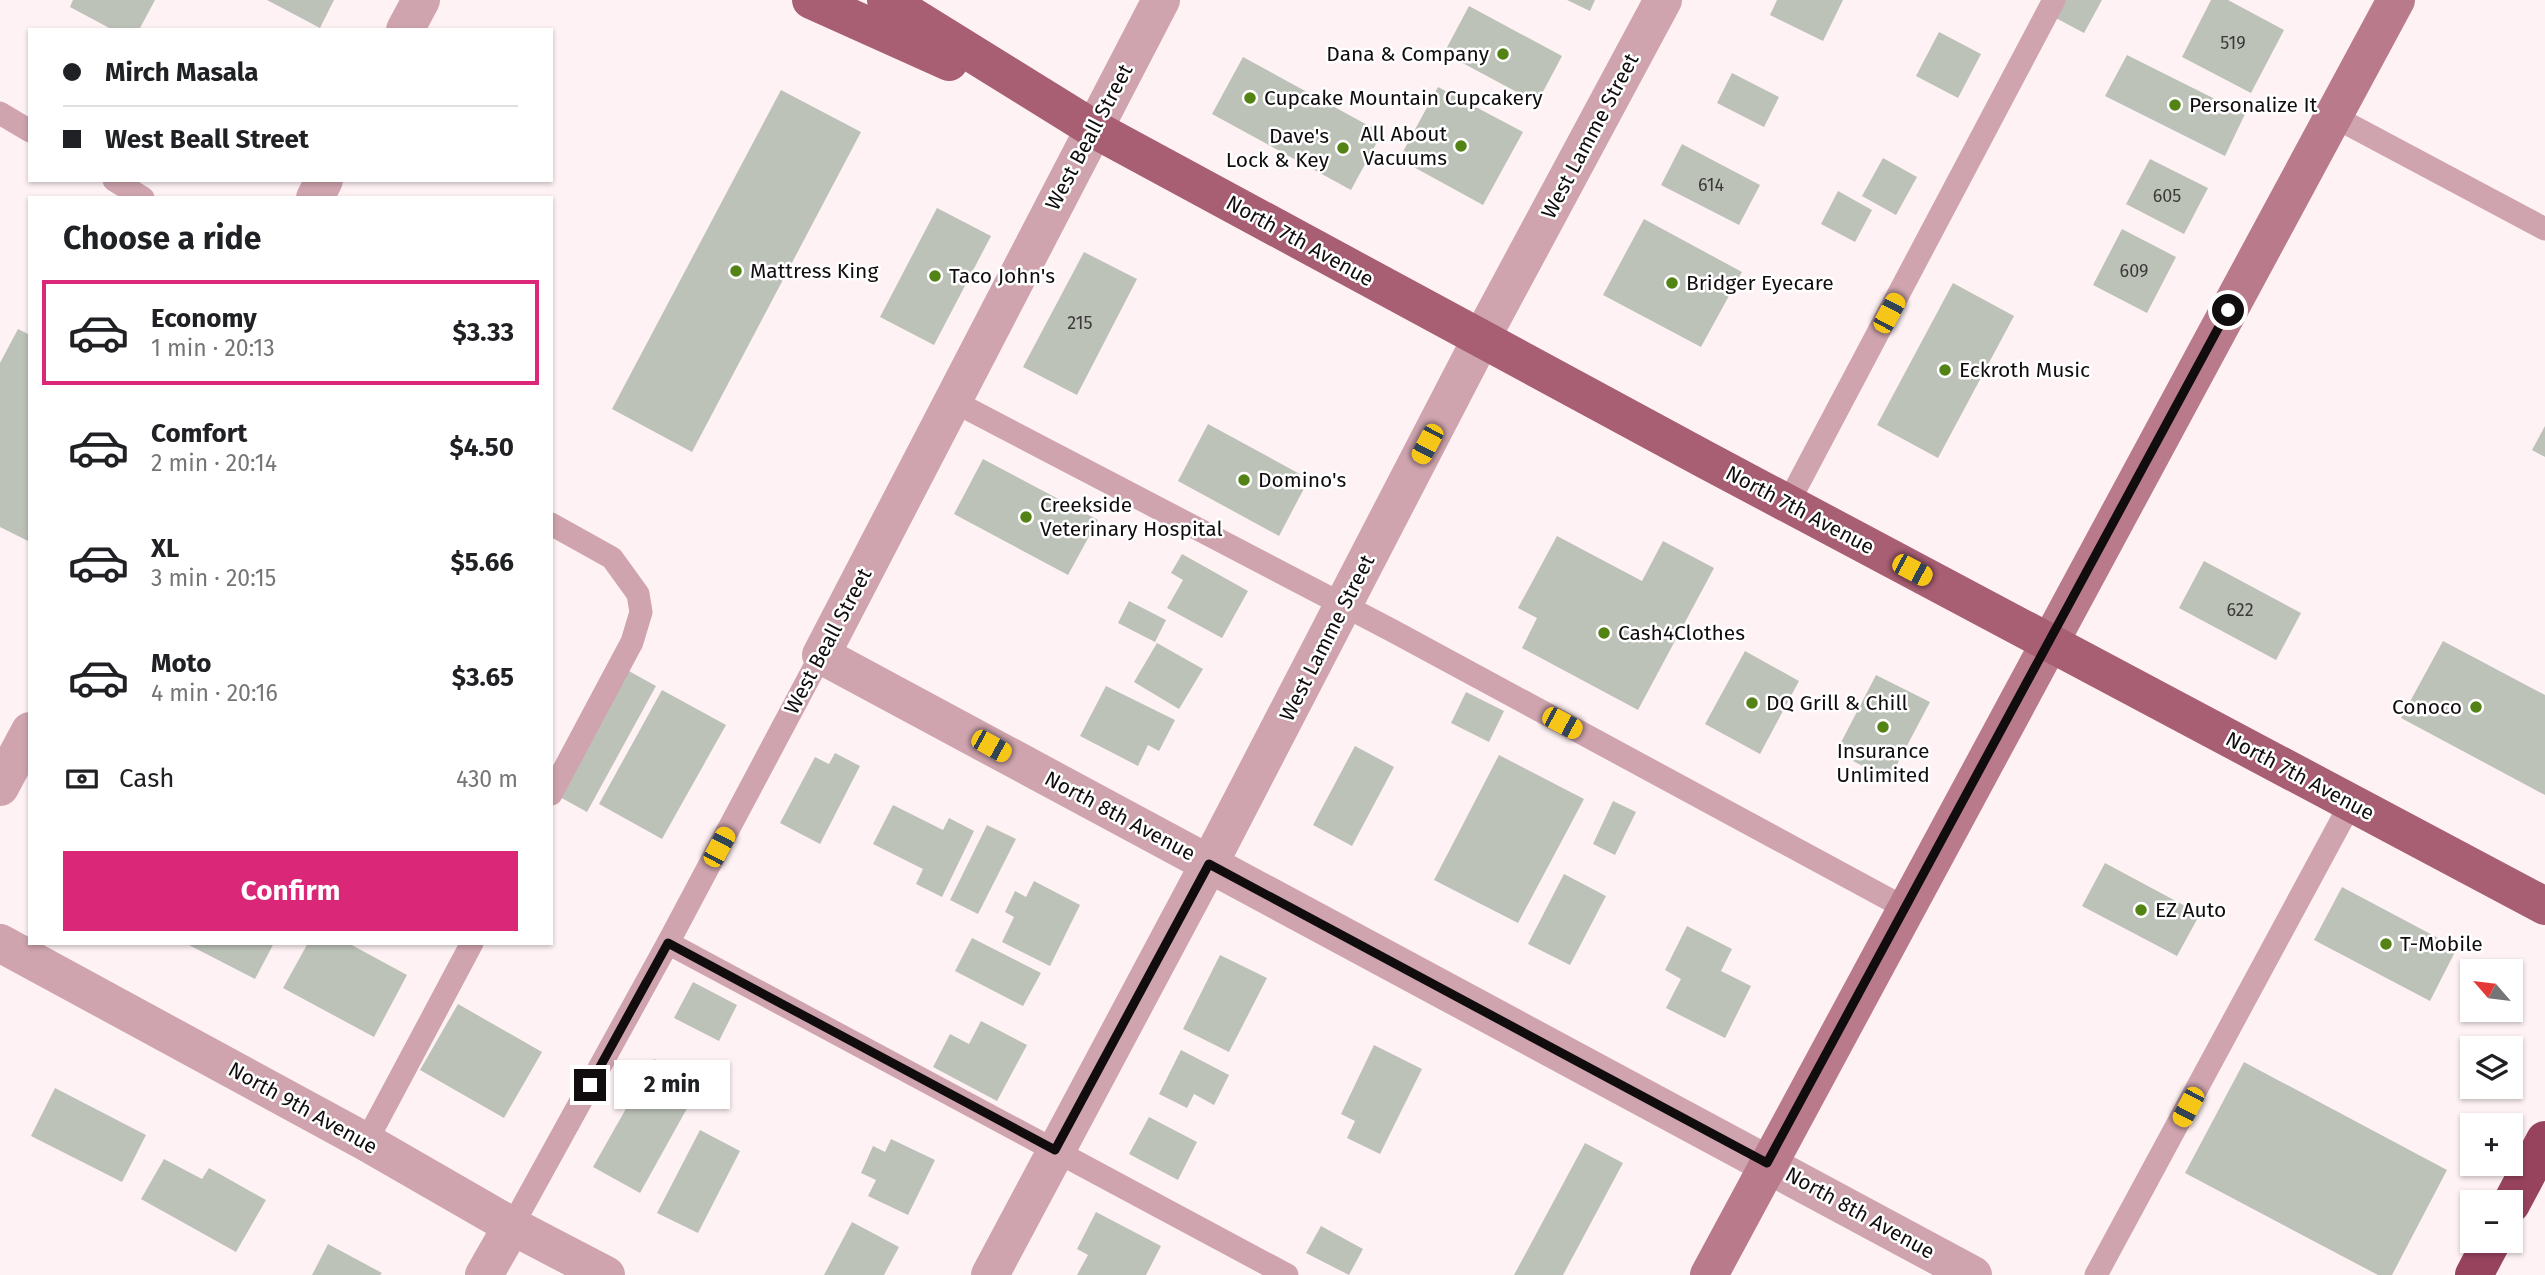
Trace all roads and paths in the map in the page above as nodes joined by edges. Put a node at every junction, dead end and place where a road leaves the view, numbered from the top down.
1 (421, 0) edge
2 (811, 0) edge
3 (886, 0) edge
4 (1161, 0) edge
5 (1663, 0) edge
6 (2054, 0) edge
7 (2396, 0) edge
8 (406, 28) edge
9 (0, 113) edge
10 (2333, 116) junction
11 (1094, 129) junction
12 (28, 130) edge
13 (117, 182) edge
14 (140, 196) edge
15 (2545, 229) edge
16 (1481, 339) junction
17 (953, 401) junction
18 (1788, 503) junction
19 (553, 525) edge
20 (1343, 605) junction
21 (2048, 643) junction
22 (821, 655) junction
23 (28, 735) edge
24 (0, 787) edge
25 (553, 789) edge
26 (2351, 803) junction
27 (1209, 864) junction
28 (2545, 906) edge
29 (1905, 908) junction
30 (0, 943) edge
31 (668, 943) junction
32 (471, 945) edge
33 (2545, 1140) edge
34 (366, 1142) junction
35 (1055, 1150) junction
36 (1767, 1163) junction
37 (2518, 1190) edge
38 (512, 1226) junction
39 (2486, 1253) edge
40 (484, 1275) edge
41 (606, 1275) edge
42 (990, 1275) edge
43 (1287, 1275) edge
44 (1709, 1275) edge
45 (1973, 1275) edge
46 (2096, 1275) edge
47 (2474, 1275) edge

1 - 8 street
2 - 11 main road, North 7th Avenue
3 - 11 main road, North 7th Avenue
4 - 11 street, West Beall Street
5 - 16 street, West Lamme Street
6 - 18 lane
7 - 10 street
9 - 12 lane
10 - 15 lane
10 - 21 street
11 - 16 main road, North 7th Avenue
11 - 17 street, West Beall Street
13 - 14 lane
16 - 18 main road, North 7th Avenue
16 - 20 street, West Lamme Street
17 - 20 lane
17 - 22 street, West Beall Street
18 - 21 main road, North 7th Avenue
19 - 25 lane
20 - 27 street, West Lamme Street
20 - 29 lane
21 - 26 main road, North 7th Avenue
21 - 29 street
22 - 27 street, North 8th Avenue
22 - 31 lane, West Beall Street
23 - 24 street
26 - 28 main road, North 7th Avenue
26 - 46 lane
27 - 35 street, West Lamme Street
27 - 36 street, North 8th Avenue
29 - 36 street
30 - 34 street, North 9th Avenue
31 - 35 lane
31 - 38 lane, West Beall Street
32 - 34 lane
33 - 37 highway
34 - 38 street, North 9th Avenue
35 - 42 street, West Lamme Street
35 - 43 lane
36 - 44 street
36 - 45 street, North 8th Avenue
38 - 40 street, West Beall Street
38 - 41 street, North 9th Avenue
39 - 47 highway

